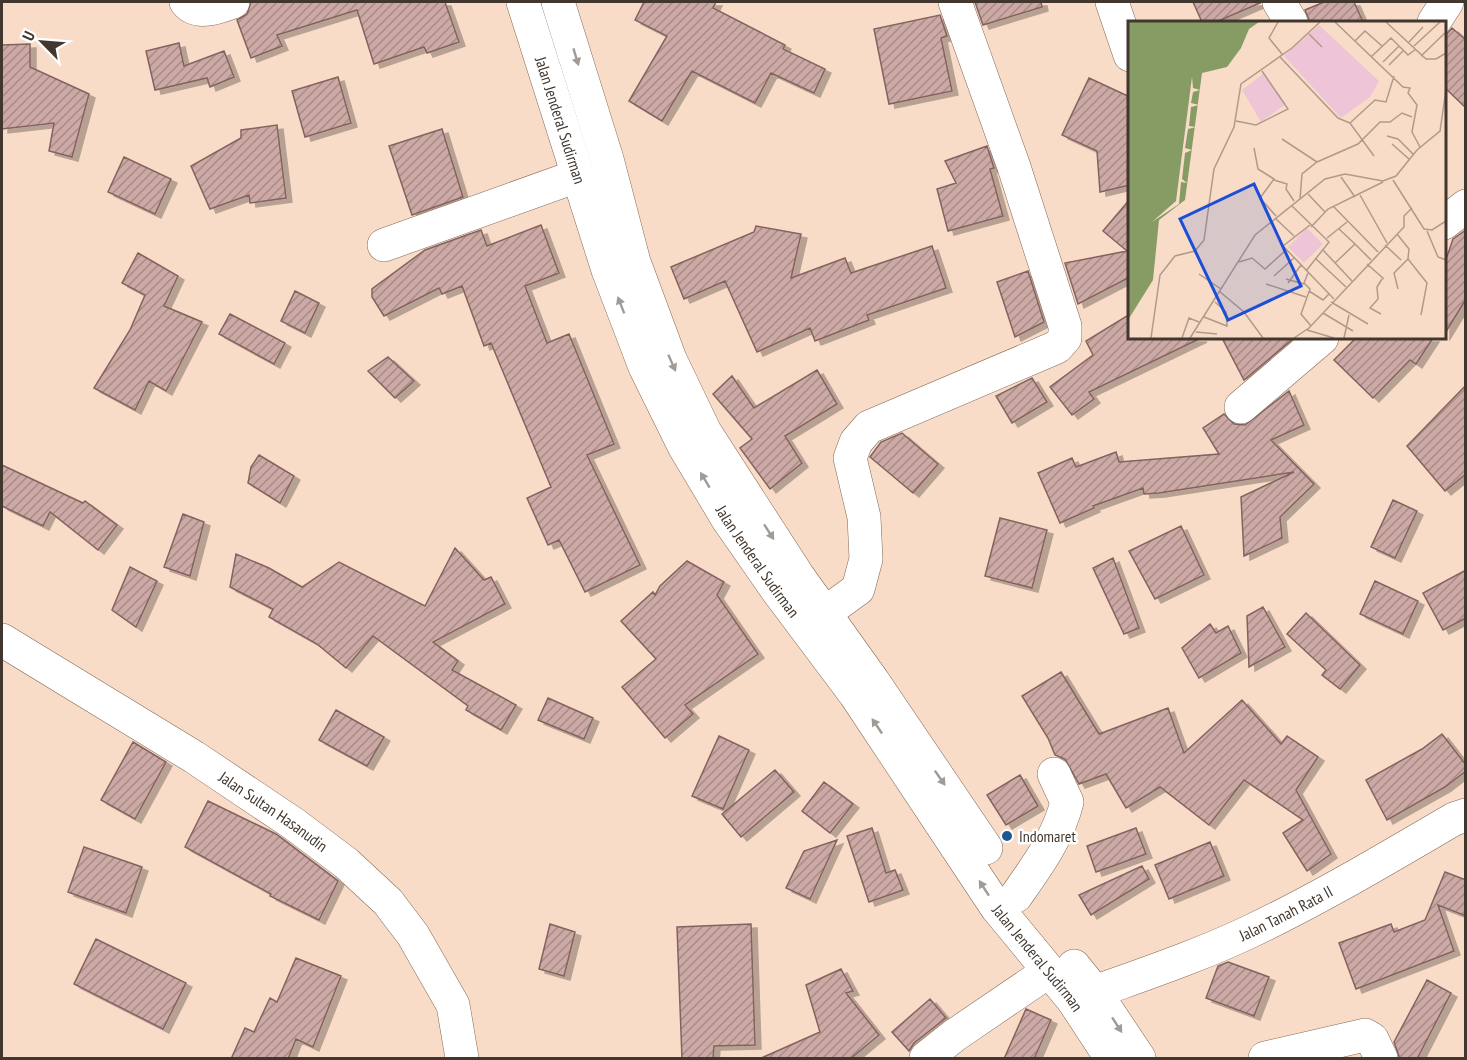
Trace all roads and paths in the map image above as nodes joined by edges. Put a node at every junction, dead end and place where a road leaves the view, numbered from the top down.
1 (186, 2) edge
2 (233, 2) edge
3 (523, 2) edge
4 (558, 2) edge
5 (955, 2) edge
6 (1112, 2) edge
7 (1279, 2) edge
8 (1447, 2) edge
9 (1290, 21) edge
10 (1435, 21) edge
11 (1128, 49) edge
12 (577, 176) junction
13 (1466, 206) edge
14 (1446, 221) edge
15 (384, 245) dead end
16 (1321, 339) edge
17 (1241, 407) dead end
18 (815, 620) junction
19 (2, 640) edge
20 (1054, 774) dead end
21 (1466, 815) edge
22 (1016, 896) junction
23 (1050, 971) junction
24 (1084, 996) junction
25 (462, 1059) edge
26 (926, 1059) edge
27 (1111, 1059) edge
28 (1139, 1059) edge
29 (1265, 1059) edge
30 (1381, 1059) edge

1 - 2 main road
3 - 12 main road, Jalan Jenderal Sudirman
4 -> 18 main road, Jalan Jenderal Sudirman
5 - 18 main road
6 - 11 main road
7 - 9 main road
8 - 10 main road
12 - 15 main road
18 -> 12 main road, Jalan Jenderal Sudirman
13 - 14 main road
16 - 17 main road
18 -> 22 main road, Jalan Jenderal Sudirman
23 -> 18 main road, Jalan Jenderal Sudirman
19 - 25 main road, Jalan Sultan Hasanudin
20 - 22 main road
21 - 24 main road, Jalan Tanah Rata II
22 - 24 main road, Jalan Jenderal Sudirman
23 - 24 main road, Jalan Jenderal Sudirman
23 - 26 main road
24 - 27 main road, Jalan Jenderal Sudirman
24 -> 28 main road, Jalan Jenderal Sudirman
29 - 30 main road

